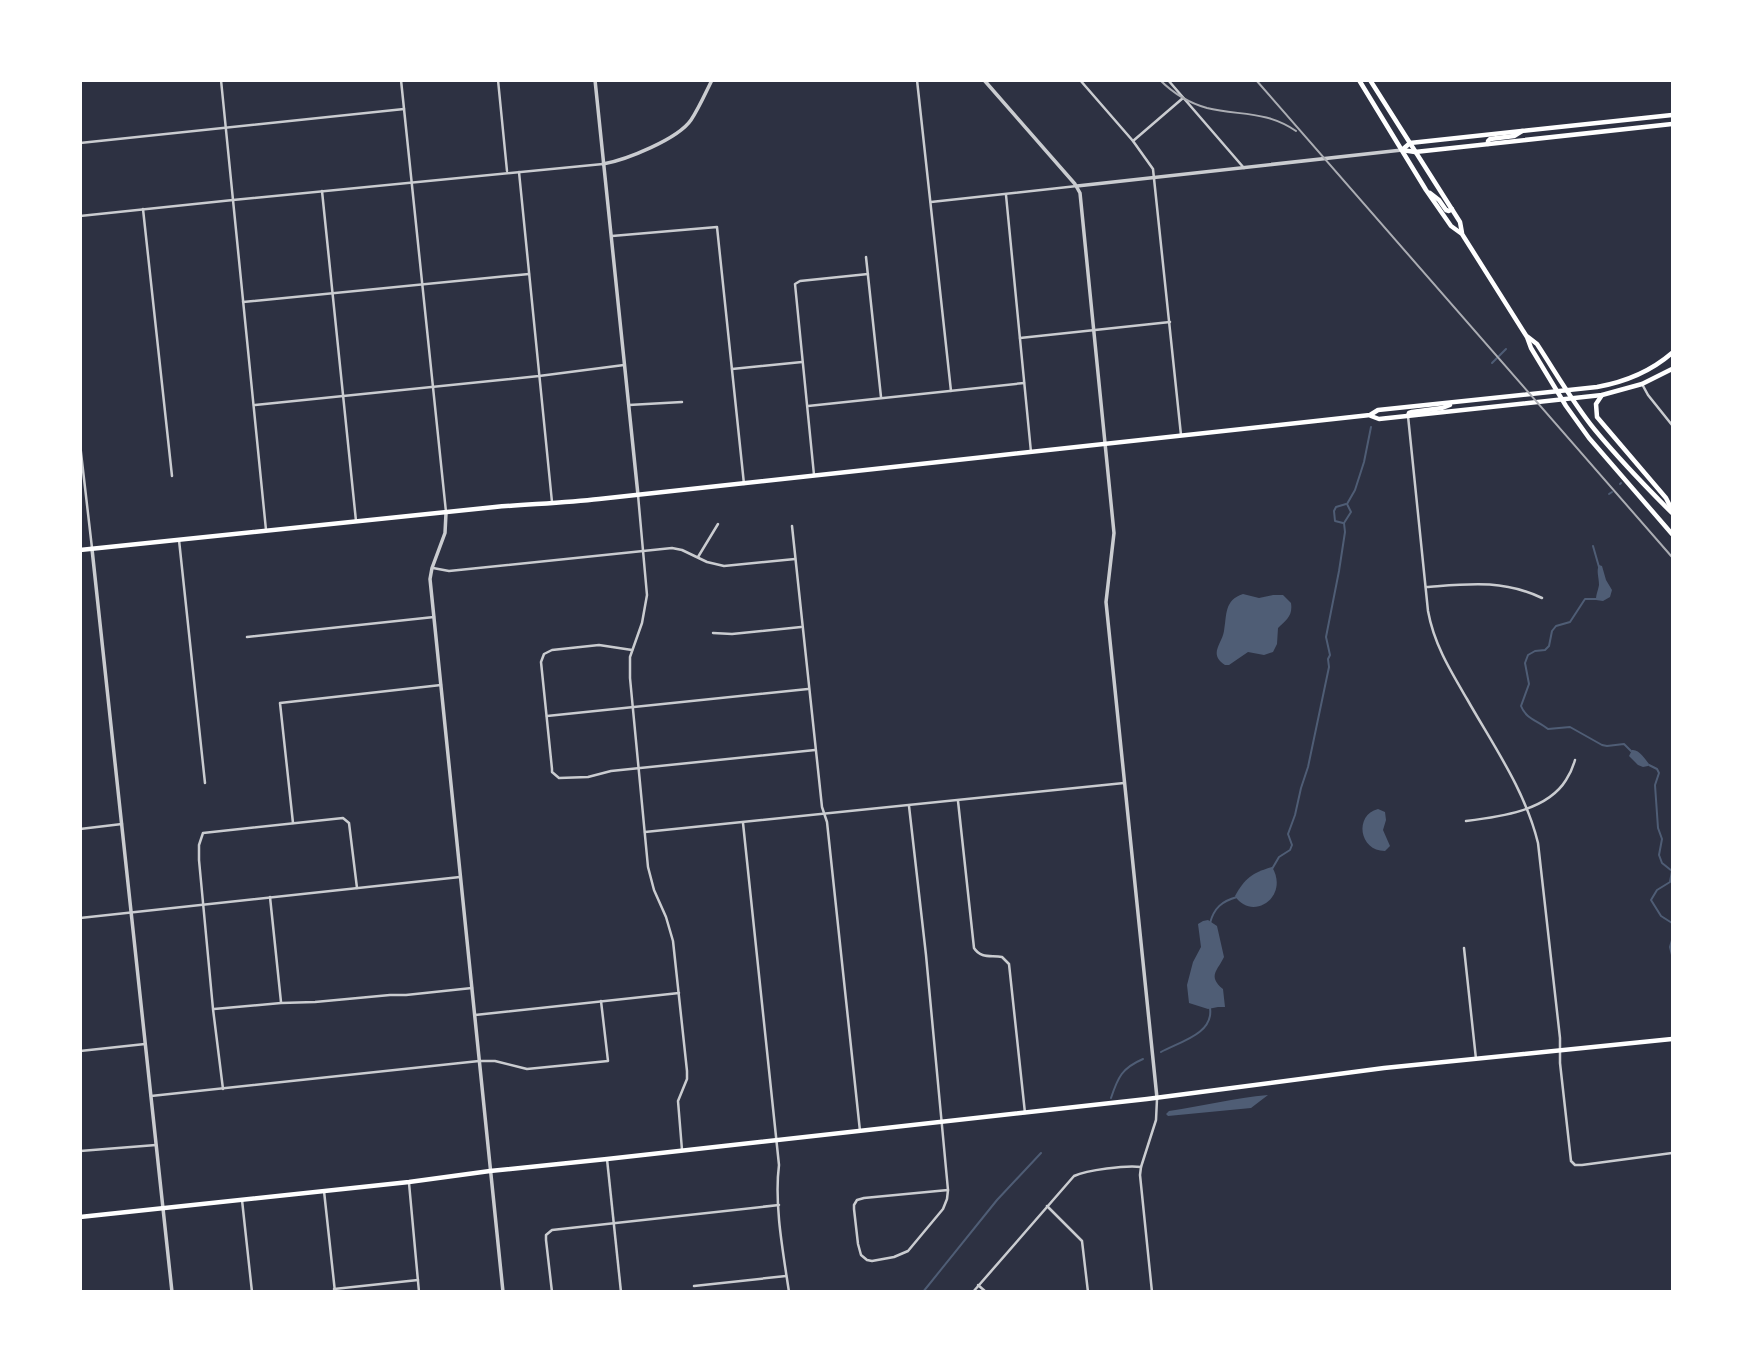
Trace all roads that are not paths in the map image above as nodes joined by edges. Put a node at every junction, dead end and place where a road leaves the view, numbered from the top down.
1 (222, 80) edge
2 (401, 80) edge
3 (498, 80) edge
4 (595, 80) edge
5 (712, 80) edge
6 (918, 80) edge
7 (984, 80) edge
8 (1080, 80) edge
9 (1168, 80) edge
10 (1359, 80) edge
11 (1370, 80) edge
12 (1183, 98) junction
13 (404, 109) junction
14 (1672, 115) edge
15 (1672, 124) edge
16 (226, 127) junction
17 (1523, 130) junction
18 (1133, 141) junction
19 (80, 143) edge
20 (1410, 143) junction
21 (1488, 144) junction
22 (1402, 150) junction
23 (1415, 152) junction
24 (603, 164) junction
25 (1244, 168) junction
26 (507, 172) junction
27 (519, 172) junction
28 (1155, 178) junction
29 (411, 182) junction
30 (1077, 186) junction
31 (1426, 190) junction
32 (322, 191) junction
33 (1006, 195) junction
34 (233, 200) junction
35 (931, 202) junction
36 (143, 209) junction
37 (1452, 209) junction
38 (80, 216) edge
39 (1462, 234) junction
40 (611, 237) junction
41 (866, 257) dead end
42 (528, 274) junction
43 (868, 274) junction
44 (422, 285) junction
45 (332, 293) junction
46 (243, 302) junction
47 (1170, 322) junction
48 (1094, 330) junction
49 (1527, 337) junction
50 (1020, 338) junction
51 (1672, 353) edge
52 (802, 362) junction
53 (624, 365) junction
54 (733, 369) junction
55 (1672, 369) edge
56 (539, 376) junction
57 (1024, 383) junction
58 (1642, 384) junction
59 (432, 386) junction
60 (1567, 390) junction
61 (951, 391) junction
62 (1557, 391) junction
63 (1602, 395) junction
64 (343, 396) junction
65 (881, 398) junction
66 (1573, 399) junction
67 (1562, 400) junction
68 (682, 402) dead end
69 (1457, 402) junction
70 (254, 405) junction
71 (629, 405) junction
72 (807, 406) junction
73 (1370, 415) junction
74 (1408, 416) junction
75 (1672, 425) edge
76 (1181, 435) junction
77 (1105, 443) junction
78 (80, 444) edge
79 (1031, 452) junction
80 (82, 466) edge
81 (172, 476) dead end
82 (814, 477) junction
83 (744, 484) junction
84 (638, 495) junction
85 (552, 502) junction
86 (446, 513) junction
87 (1672, 513) edge
88 (1661, 521) junction
89 (356, 522) junction
90 (718, 524) dead end
91 (792, 526) dead end
92 (1672, 528) edge
93 (266, 531) junction
94 (1672, 534) edge
95 (179, 540) junction
96 (92, 549) junction
97 (80, 551) edge
98 (643, 551) junction
99 (698, 557) junction
100 (795, 559) junction
101 (432, 568) junction
102 (1426, 587) junction
103 (1542, 597) dead end
104 (434, 617) junction
105 (801, 627) junction
106 (713, 633) dead end
107 (247, 637) dead end
108 (632, 650) junction
109 (441, 685) junction
110 (808, 689) junction
111 (632, 707) junction
112 (546, 716) junction
113 (815, 750) junction
114 (1576, 760) dead end
115 (639, 768) junction
116 (205, 783) dead end
117 (1124, 783) junction
118 (958, 801) junction
119 (909, 806) junction
120 (1527, 808) junction
121 (824, 815) junction
122 (1466, 821) dead end
123 (293, 823) junction
124 (743, 823) junction
125 (122, 824) junction
126 (80, 829) edge
127 (645, 832) junction
128 (460, 877) junction
129 (356, 888) junction
130 (270, 897) junction
131 (202, 904) junction
132 (132, 912) junction
133 (80, 918) edge
134 (1464, 948) dead end
135 (472, 988) junction
136 (679, 993) junction
137 (601, 1001) junction
138 (281, 1003) junction
139 (213, 1009) junction
140 (475, 1015) junction
141 (1672, 1039) edge
142 (145, 1044) junction
143 (1560, 1050) junction
144 (80, 1051) edge
145 (1476, 1059) junction
146 (479, 1061) junction
147 (223, 1089) junction
148 (151, 1096) junction
149 (1157, 1098) junction
150 (1025, 1113) junction
151 (942, 1122) junction
152 (860, 1131) junction
153 (776, 1140) junction
154 (156, 1145) junction
155 (682, 1150) junction
156 (80, 1151) edge
157 (1672, 1153) edge
158 (607, 1160) junction
159 (1141, 1167) junction
160 (490, 1171) junction
161 (409, 1182) junction
162 (948, 1190) junction
163 (324, 1191) junction
164 (242, 1200) junction
165 (779, 1205) junction
166 (1047, 1206) junction
167 (164, 1209) junction
168 (80, 1217) edge
169 (614, 1223) junction
170 (786, 1276) junction
171 (418, 1280) junction
172 (978, 1285) junction
173 (694, 1286) dead end
174 (334, 1290) edge
175 (172, 1292) edge
176 (252, 1292) edge
177 (419, 1292) edge
178 (503, 1292) edge
179 (552, 1292) edge
180 (621, 1292) edge
181 (789, 1292) edge
182 (973, 1292) edge
183 (986, 1292) edge
184 (1088, 1292) edge
185 (1152, 1292) edge

1 - 16 street
2 - 13 street
3 - 26 street
4 - 24 street
5 - 24 street
6 - 35 street
7 - 30 street
8 - 18 street
9 - 12 street
10 - 22 main road
11 - 20 main road
12 - 18 street
12 - 25 street
13 - 16 street
13 - 29 street
14 - 17 main road
15 - 21 main road
16 - 19 street
16 - 34 street
17 - 20 main road
17 - 21 main road
18 - 28 street
20 - 22 main road
20 - 23 main road
21 - 23 main road
22 - 23 main road
22 - 25 street
22 - 31 main road
23 - 37 main road
24 - 27 street
24 - 40 street
25 - 28 street
26 - 27 street
26 - 29 street
27 - 42 street
28 - 30 street
28 - 47 street
29 - 32 street
29 - 44 street
30 - 33 street
30 - 48 street
31 - 37 main road
31 - 39 main road
32 - 34 street
32 - 45 street
33 - 35 street
33 - 50 street
34 - 36 street
34 - 46 street
35 - 61 street
36 - 38 street
36 - 81 street
37 - 39 main road
39 - 49 main road
40 - 53 street
40 - 54 street
41 - 43 street
42 - 44 street
42 - 56 street
43 - 52 street
43 - 65 street
44 - 45 street
44 - 59 street
45 - 46 street
45 - 64 street
46 - 70 street
47 - 48 street
47 - 76 street
48 - 50 street
48 - 77 street
49 - 60 main road
49 - 62 main road
50 - 57 street
51 - 60 main road
52 - 54 street
52 - 72 street
53 - 56 street
53 - 71 street
54 - 83 street
55 - 58 main road
56 - 59 street
56 - 85 street
57 - 61 street
57 - 79 street
58 - 63 main road
58 - 75 street
59 - 64 street
59 - 86 street
60 - 62 main road
60 - 66 main road
61 - 65 street
62 - 67 main road
62 - 69 main road
63 - 66 main road
63 - 87 main road
64 - 70 street
64 - 89 street
65 - 72 street
66 - 67 main road
66 - 87 main road
67 - 74 main road
67 - 88 main road
68 - 71 street
69 - 73 main road
69 - 74 main road
70 - 93 street
71 - 84 street
72 - 82 street
73 - 74 main road
73 - 76 main road
74 - 102 street
76 - 77 main road
77 - 79 main road
77 - 117 street
78 - 80 street
79 - 82 main road
80 - 96 street
82 - 83 main road
83 - 84 main road
84 - 85 main road
84 - 98 street
85 - 86 main road
86 - 89 main road
86 - 101 street
88 - 92 main road
88 - 94 main road
89 - 93 main road
90 - 99 street
91 - 100 street
93 - 95 main road
95 - 96 main road
95 - 116 street
96 - 97 main road
96 - 125 street
98 - 99 street
98 - 101 street
98 - 108 street
99 - 100 street
100 - 105 street
101 - 104 street
102 - 103 street
102 - 120 street
104 - 107 street
104 - 109 street
105 - 106 street
105 - 110 street
108 - 111 street
108 - 112 street
109 - 123 street
109 - 128 street
110 - 111 street
110 - 113 street
111 - 112 street
111 - 115 street
112 - 115 street
113 - 115 street
113 - 121 street
114 - 120 street
115 - 127 street
117 - 118 street
117 - 149 street
118 - 119 street
118 - 150 street
119 - 121 street
119 - 151 street
120 - 122 street
120 - 143 street
121 - 124 street
121 - 152 street
123 - 129 street
123 - 131 street
124 - 127 street
124 - 153 street
125 - 126 street
125 - 132 street
127 - 136 street
128 - 129 street
128 - 135 street
129 - 130 street
130 - 131 street
130 - 138 street
131 - 132 street
131 - 139 street
132 - 133 street
132 - 142 street
134 - 145 street
135 - 138 street
135 - 140 street
136 - 137 street
136 - 155 street
137 - 140 street
137 - 146 street
138 - 139 street
139 - 147 street
140 - 146 street
141 - 143 main road
142 - 144 street
142 - 148 street
143 - 145 main road
143 - 157 street
145 - 149 main road
146 - 147 street
146 - 160 street
147 - 148 street
148 - 154 street
149 - 150 main road
149 - 159 street
150 - 151 main road
151 - 152 main road
151 - 162 street
152 - 153 main road
153 - 155 main road
153 - 165 street
154 - 156 street
154 - 167 street
155 - 158 main road
158 - 160 main road
158 - 169 street
159 - 166 street
159 - 185 street
160 - 161 main road
160 - 178 street
161 - 163 main road
161 - 171 street
162 - 162 street
163 - 164 main road
163 - 174 street
164 - 167 main road
164 - 176 street
165 - 169 street
165 - 170 street
166 - 172 street
166 - 184 street
167 - 168 main road
167 - 175 street
169 - 179 street
169 - 180 street
170 - 173 street
170 - 181 street
171 - 174 street
171 - 177 street
172 - 182 street
172 - 183 street

